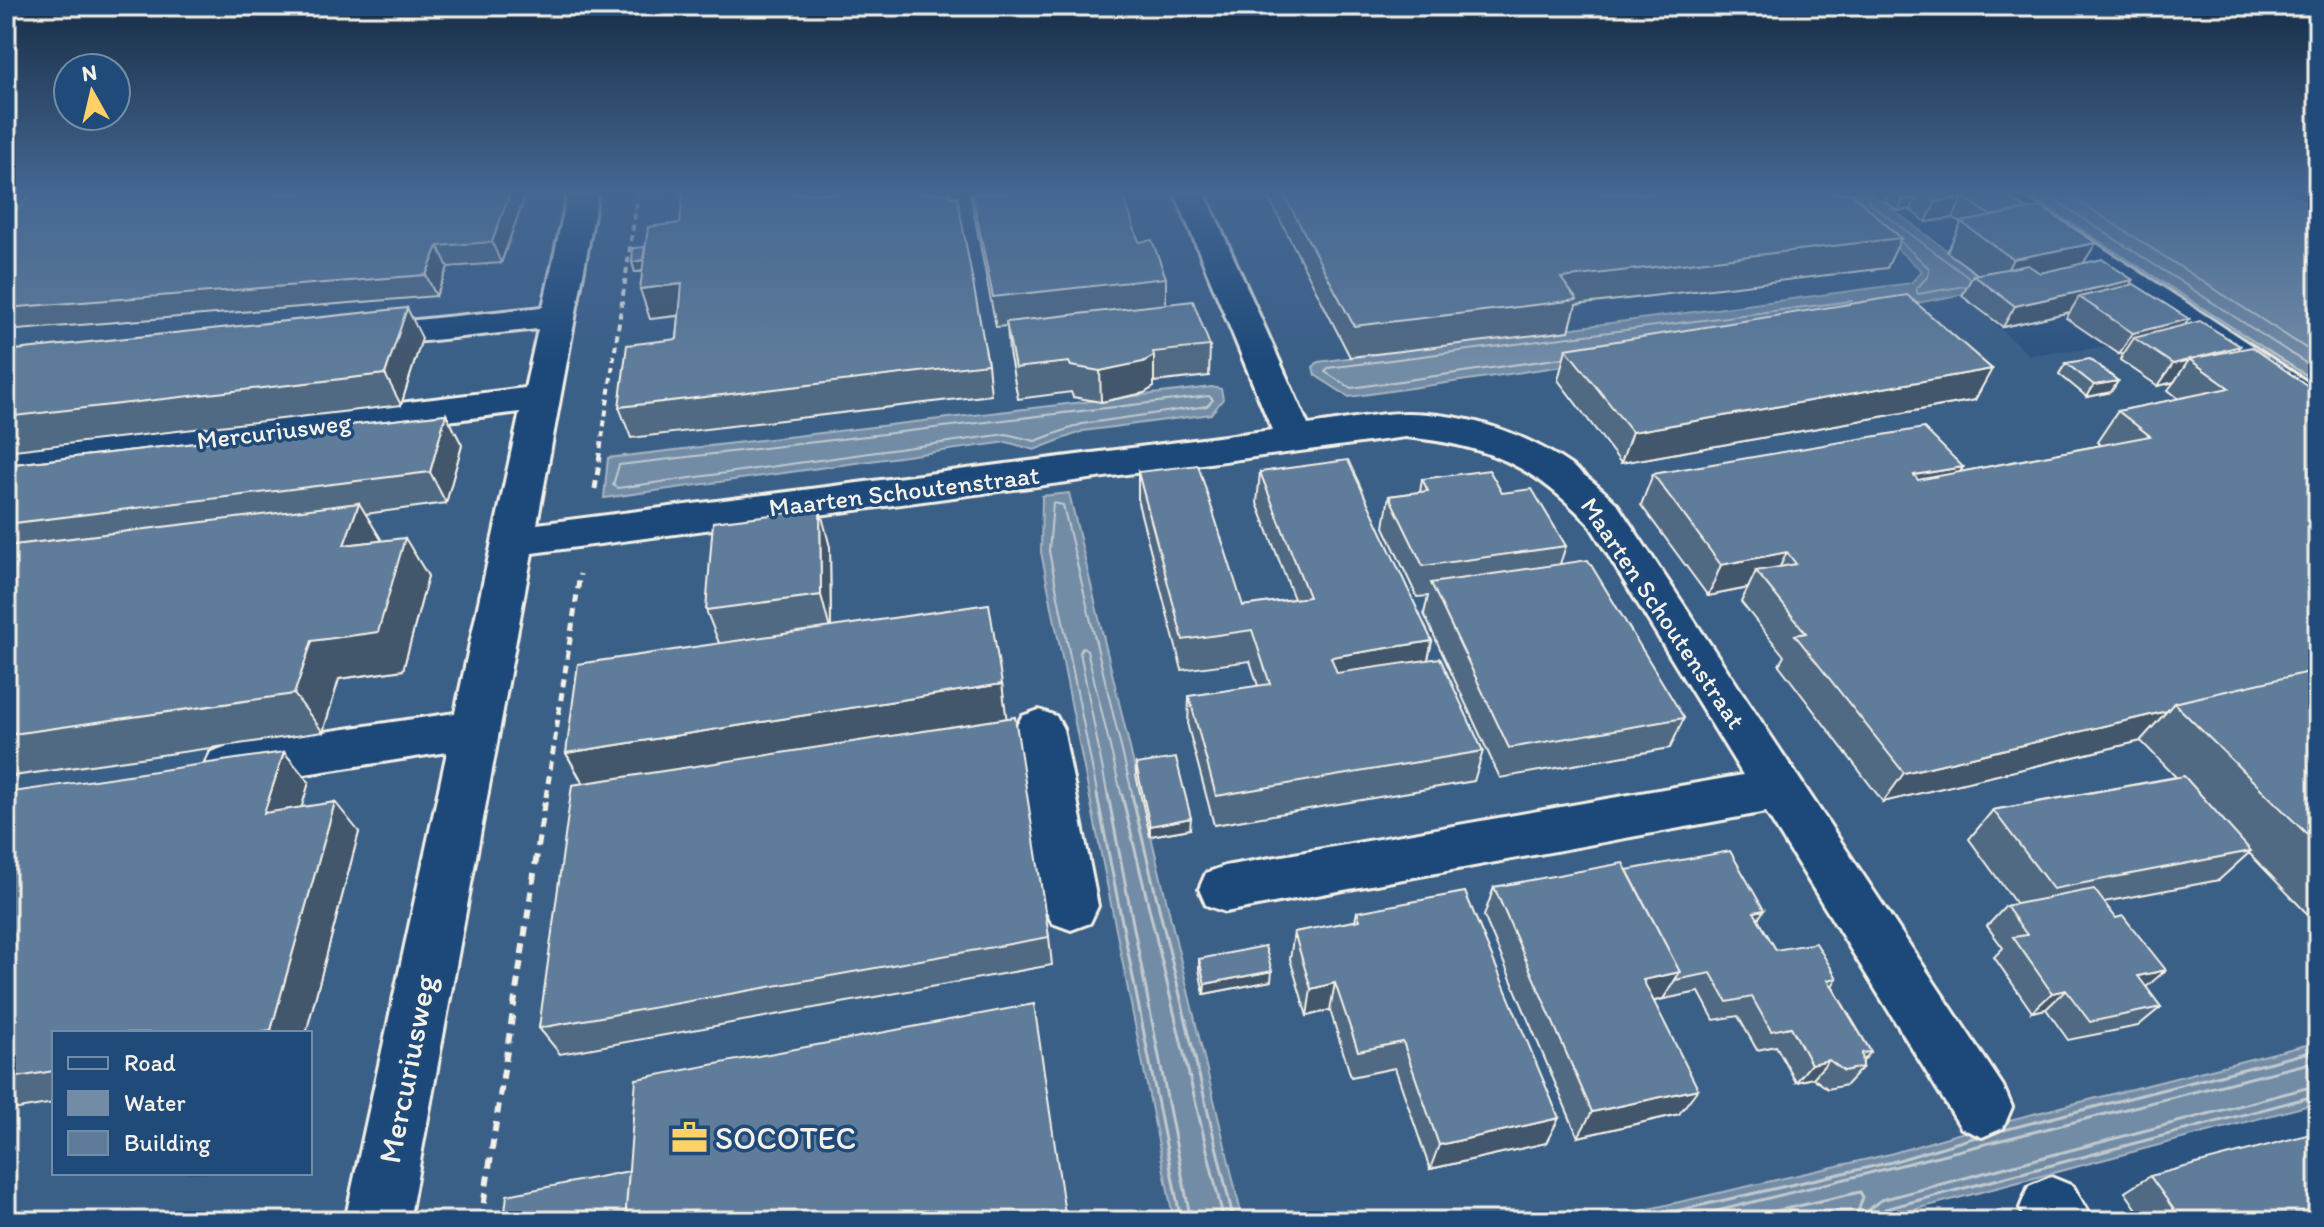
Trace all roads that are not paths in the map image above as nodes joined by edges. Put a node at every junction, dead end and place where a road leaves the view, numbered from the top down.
1 (572, 250) edge
2 (1214, 250) edge
3 (2084, 250) edge
4 (559, 316) junction
5 (319, 341) edge
6 (542, 398) junction
7 (2318, 406) edge
8 (1295, 439) junction
9 (6, 463) edge
10 (514, 541) junction
11 (475, 729) junction
12 (1039, 729) dead end
13 (178, 773) edge
14 (1780, 789) junction
15 (1225, 889) dead end
16 (1071, 906) dead end
17 (1982, 1107) dead end
18 (377, 1221) edge

1 - 4 street, Mercuriusweg
2 - 8 street
3 - 7 street
4 - 5 street
4 - 6 street, Mercuriusweg
6 - 9 street, Mercuriusweg
6 - 10 street, Mercuriusweg
8 - 10 street, Maarten Schoutenstraat
8 - 14 street, Maarten Schoutenstraat
10 - 11 street, Mercuriusweg
11 - 13 street
11 - 18 street, Mercuriusweg
12 - 16 street
14 - 15 street
14 - 17 street, Maarten Schoutenstraat

